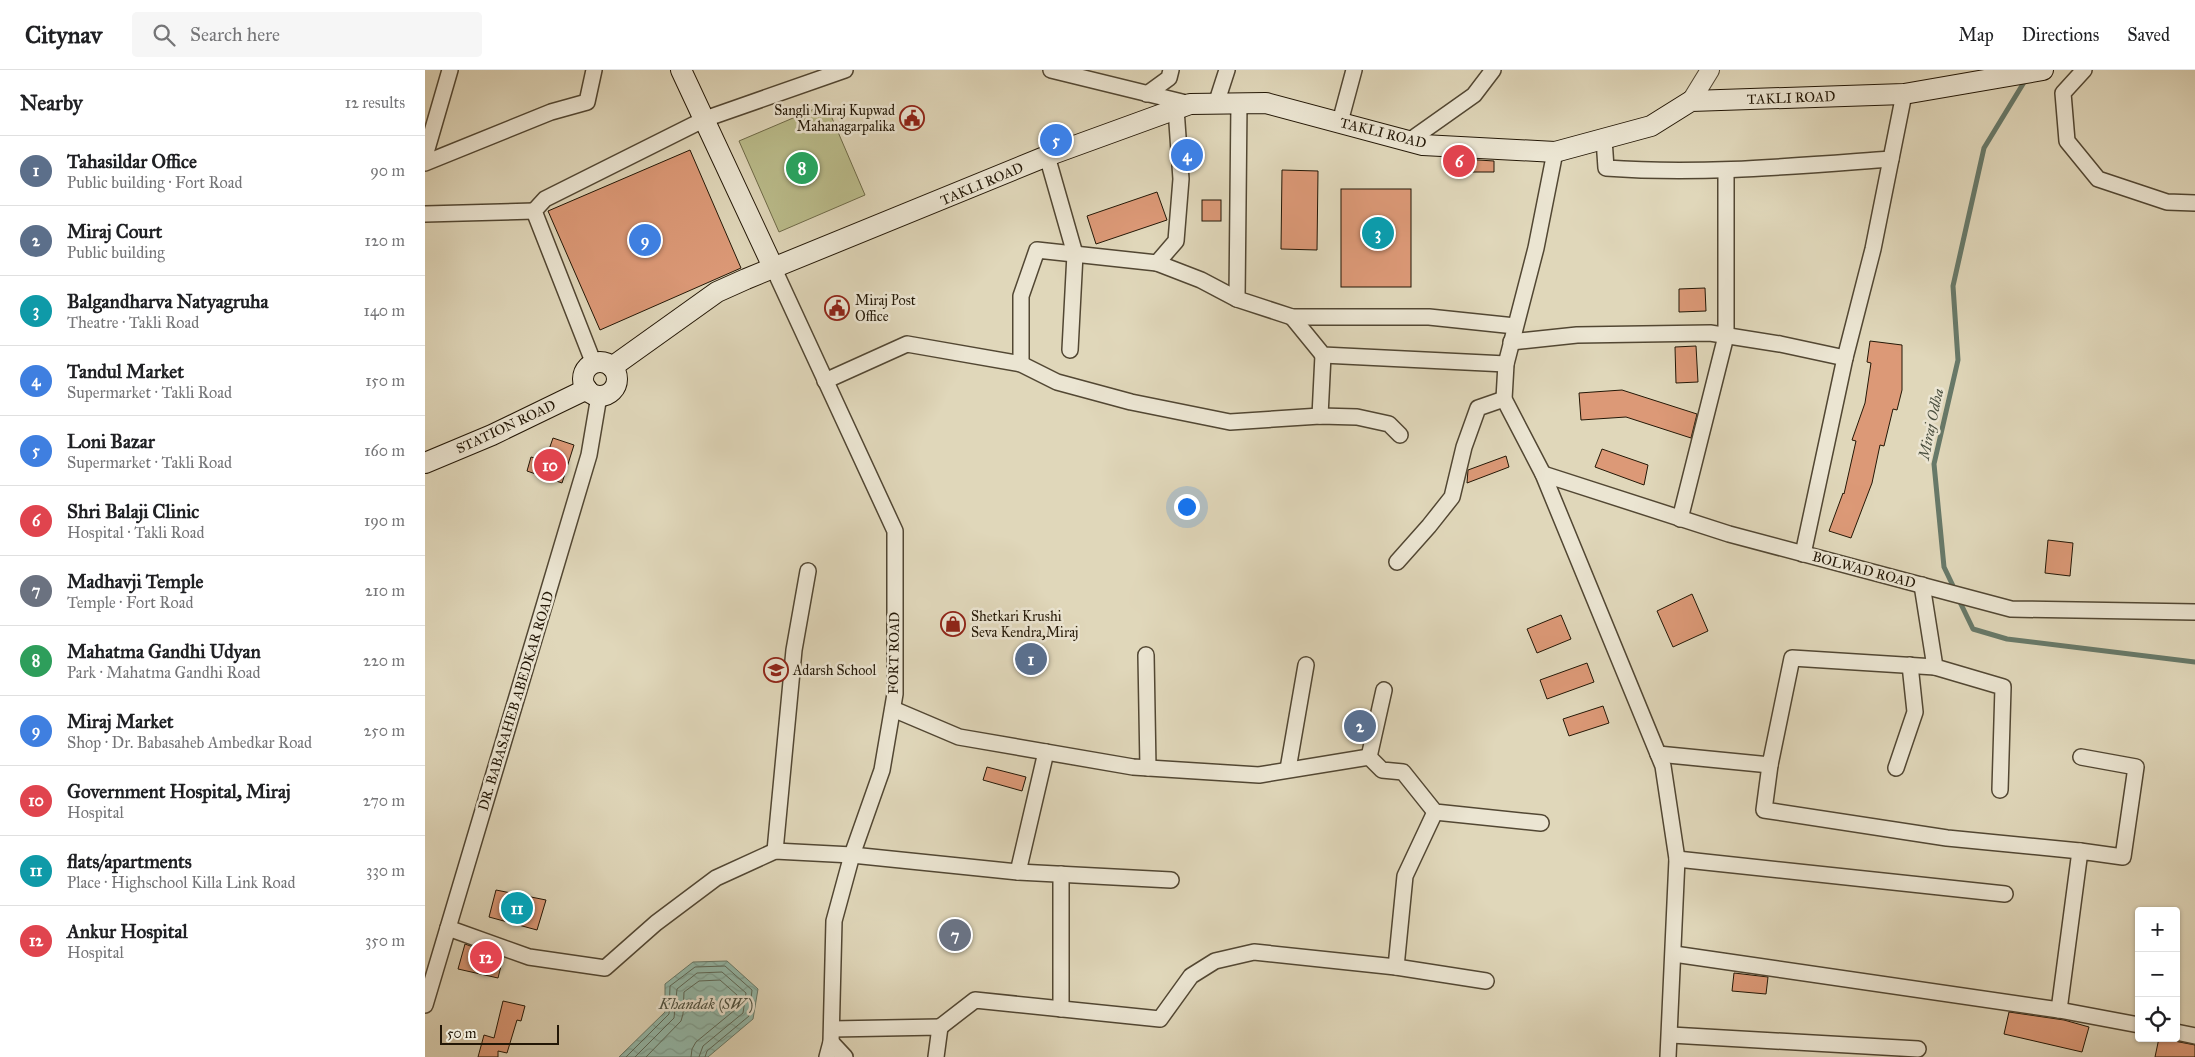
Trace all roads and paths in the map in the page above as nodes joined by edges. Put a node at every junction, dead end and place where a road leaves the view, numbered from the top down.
1 (450, 70) edge
2 (593, 70) edge
3 (681, 70) edge
4 (845, 70) edge
5 (1051, 70) edge
6 (1171, 70) edge
7 (1227, 70) edge
8 (1354, 70) edge
9 (1493, 70) edge
10 (1710, 70) edge
11 (2043, 70) edge
12 (2084, 70) edge
13 (1147, 94) junction
14 (1903, 94) junction
15 (1691, 101) junction
16 (1239, 103) junction
17 (1216, 104) junction
18 (1183, 107) junction
19 (705, 119) junction
20 (1339, 122) junction
21 (1604, 139) junction
22 (1409, 141) junction
23 (1555, 152) junction
24 (425, 156) edge
25 (1047, 156) junction
26 (1891, 159) junction
27 (425, 163) edge
28 (1726, 171) junction
29 (2195, 203) edge
30 (534, 211) junction
31 (425, 214) edge
32 (1075, 254) junction
33 (1157, 263) junction
34 (773, 267) junction
35 (1237, 298) junction
36 (1292, 317) junction
37 (1515, 326) junction
38 (1726, 336) junction
39 (1511, 342) junction
40 (1070, 350) dead end
41 (1323, 356) junction
42 (1845, 358) junction
43 (1021, 364) junction
44 (1506, 364) junction
45 (603, 365) junction
46 (825, 381) junction
47 (593, 393) junction
48 (1504, 399) junction
49 (1320, 416) junction
50 (1401, 435) dead end
51 (425, 463) edge
52 (1543, 474) junction
53 (1680, 519) junction
54 (1803, 554) junction
55 (1397, 562) dead end
56 (808, 571) dead end
57 (1922, 585) junction
58 (2195, 612) edge
59 (1147, 655) dead end
60 (1306, 665) dead end
61 (1910, 665) junction
62 (1935, 667) junction
63 (1384, 690) dead end
64 (893, 709) junction
65 (1046, 752) junction
66 (1658, 754) junction
67 (1369, 757) junction
68 (2081, 757) dead end
69 (1770, 765) junction
70 (1148, 768) junction
71 (1896, 768) dead end
72 (1288, 769) junction
73 (2000, 790) dead end
74 (1435, 812) junction
75 (1541, 823) dead end
76 (775, 850) junction
77 (2080, 851) junction
78 (852, 856) junction
79 (1677, 859) junction
80 (1018, 872) junction
81 (1061, 874) junction
82 (1171, 880) dead end
83 (2005, 894) dead end
84 (448, 928) junction
85 (1674, 954) junction
86 (1396, 967) junction
87 (429, 980) edge
88 (1486, 981) dead end
89 (425, 1005) edge
90 (1061, 1009) junction
91 (2059, 1010) junction
92 (2135, 1024) edge
93 (940, 1027) junction
94 (2180, 1033) edge
95 (832, 1035) junction
96 (1671, 1035) junction
97 (2195, 1036) edge
98 (1918, 1049) dead end
99 (827, 1057) edge
100 (845, 1057) edge
101 (936, 1057) edge
102 (1668, 1057) edge

1 - 24 street
2 - 27 street
3 - 19 main road
4 - 19 street
5 - 13 street
6 - 13 street
7 - 17 street
8 - 20 street
9 - 22 street
10 - 15 street
11 - 14 main road, TAKLI ROAD
12 - 29 street
13 - 18 street
14 - 15 main road, TAKLI ROAD
14 - 26 street
15 - 21 main road, TAKLI ROAD
16 - 17 main road, TAKLI ROAD
16 - 20 main road, TAKLI ROAD
16 - 35 street
17 - 18 main road, TAKLI ROAD
18 - 25 main road, TAKLI ROAD
18 - 33 street
19 - 30 street
19 - 34 main road
20 - 22 main road, TAKLI ROAD
21 - 23 main road, TAKLI ROAD
21 - 28 street
22 - 23 main road, TAKLI ROAD
23 - 37 street
25 - 32 street
25 - 34 main road, TAKLI ROAD
26 - 28 street
26 - 42 street
28 - 38 street
30 - 31 street
30 - 45 street
32 - 33 street
32 - 40 street
32 - 43 street
33 - 35 street
34 - 45 main road, TAKLI ROAD
34 - 46 street, FORT ROAD
35 - 36 street
36 - 37 street
36 - 41 street
37 - 39 street
38 - 39 street
38 - 42 street
38 - 53 street
39 - 44 street
41 - 44 street
41 - 49 street
42 - 54 street
43 - 46 street
43 - 49 street
44 - 48 street
45 - 47 main road
45 - 47 main road
46 - 64 street, FORT ROAD
47 - 51 main road, STATION ROAD
47 - 84 street, DR. BABASAHEB ABEDKAR ROAD
48 - 52 street
48 - 55 street
49 - 50 street
52 - 53 street, BOLWAD ROAD
52 - 66 street
53 - 54 street, BOLWAD ROAD
54 - 57 street, BOLWAD ROAD
56 - 76 street
57 - 58 street, BOLWAD ROAD
57 - 62 street
59 - 70 street
60 - 72 street
61 - 62 street
61 - 69 street
61 - 71 street
62 - 73 street
63 - 67 street
64 - 65 street
64 - 78 street, FORT ROAD
65 - 70 street
65 - 80 street
66 - 69 street
66 - 79 street
67 - 72 street
67 - 74 street
68 - 77 street
69 - 77 street
70 - 72 street
74 - 75 street
74 - 86 street
76 - 78 street
76 - 84 street
77 - 91 street
78 - 80 street
78 - 95 street, FORT ROAD
79 - 83 street
79 - 85 street
80 - 81 street
81 - 82 street
81 - 90 street
84 - 87 street, DR. BABASAHEB ABEDKAR ROAD
85 - 91 street
85 - 96 street
86 - 88 street
86 - 90 street
87 - 89 street, DR. BABASAHEB ABEDKAR ROAD
90 - 93 street
91 - 92 street
93 - 95 street
93 - 101 street
94 - 97 street
95 - 99 street, FORT ROAD
95 - 100 street
96 - 98 street
96 - 102 street

